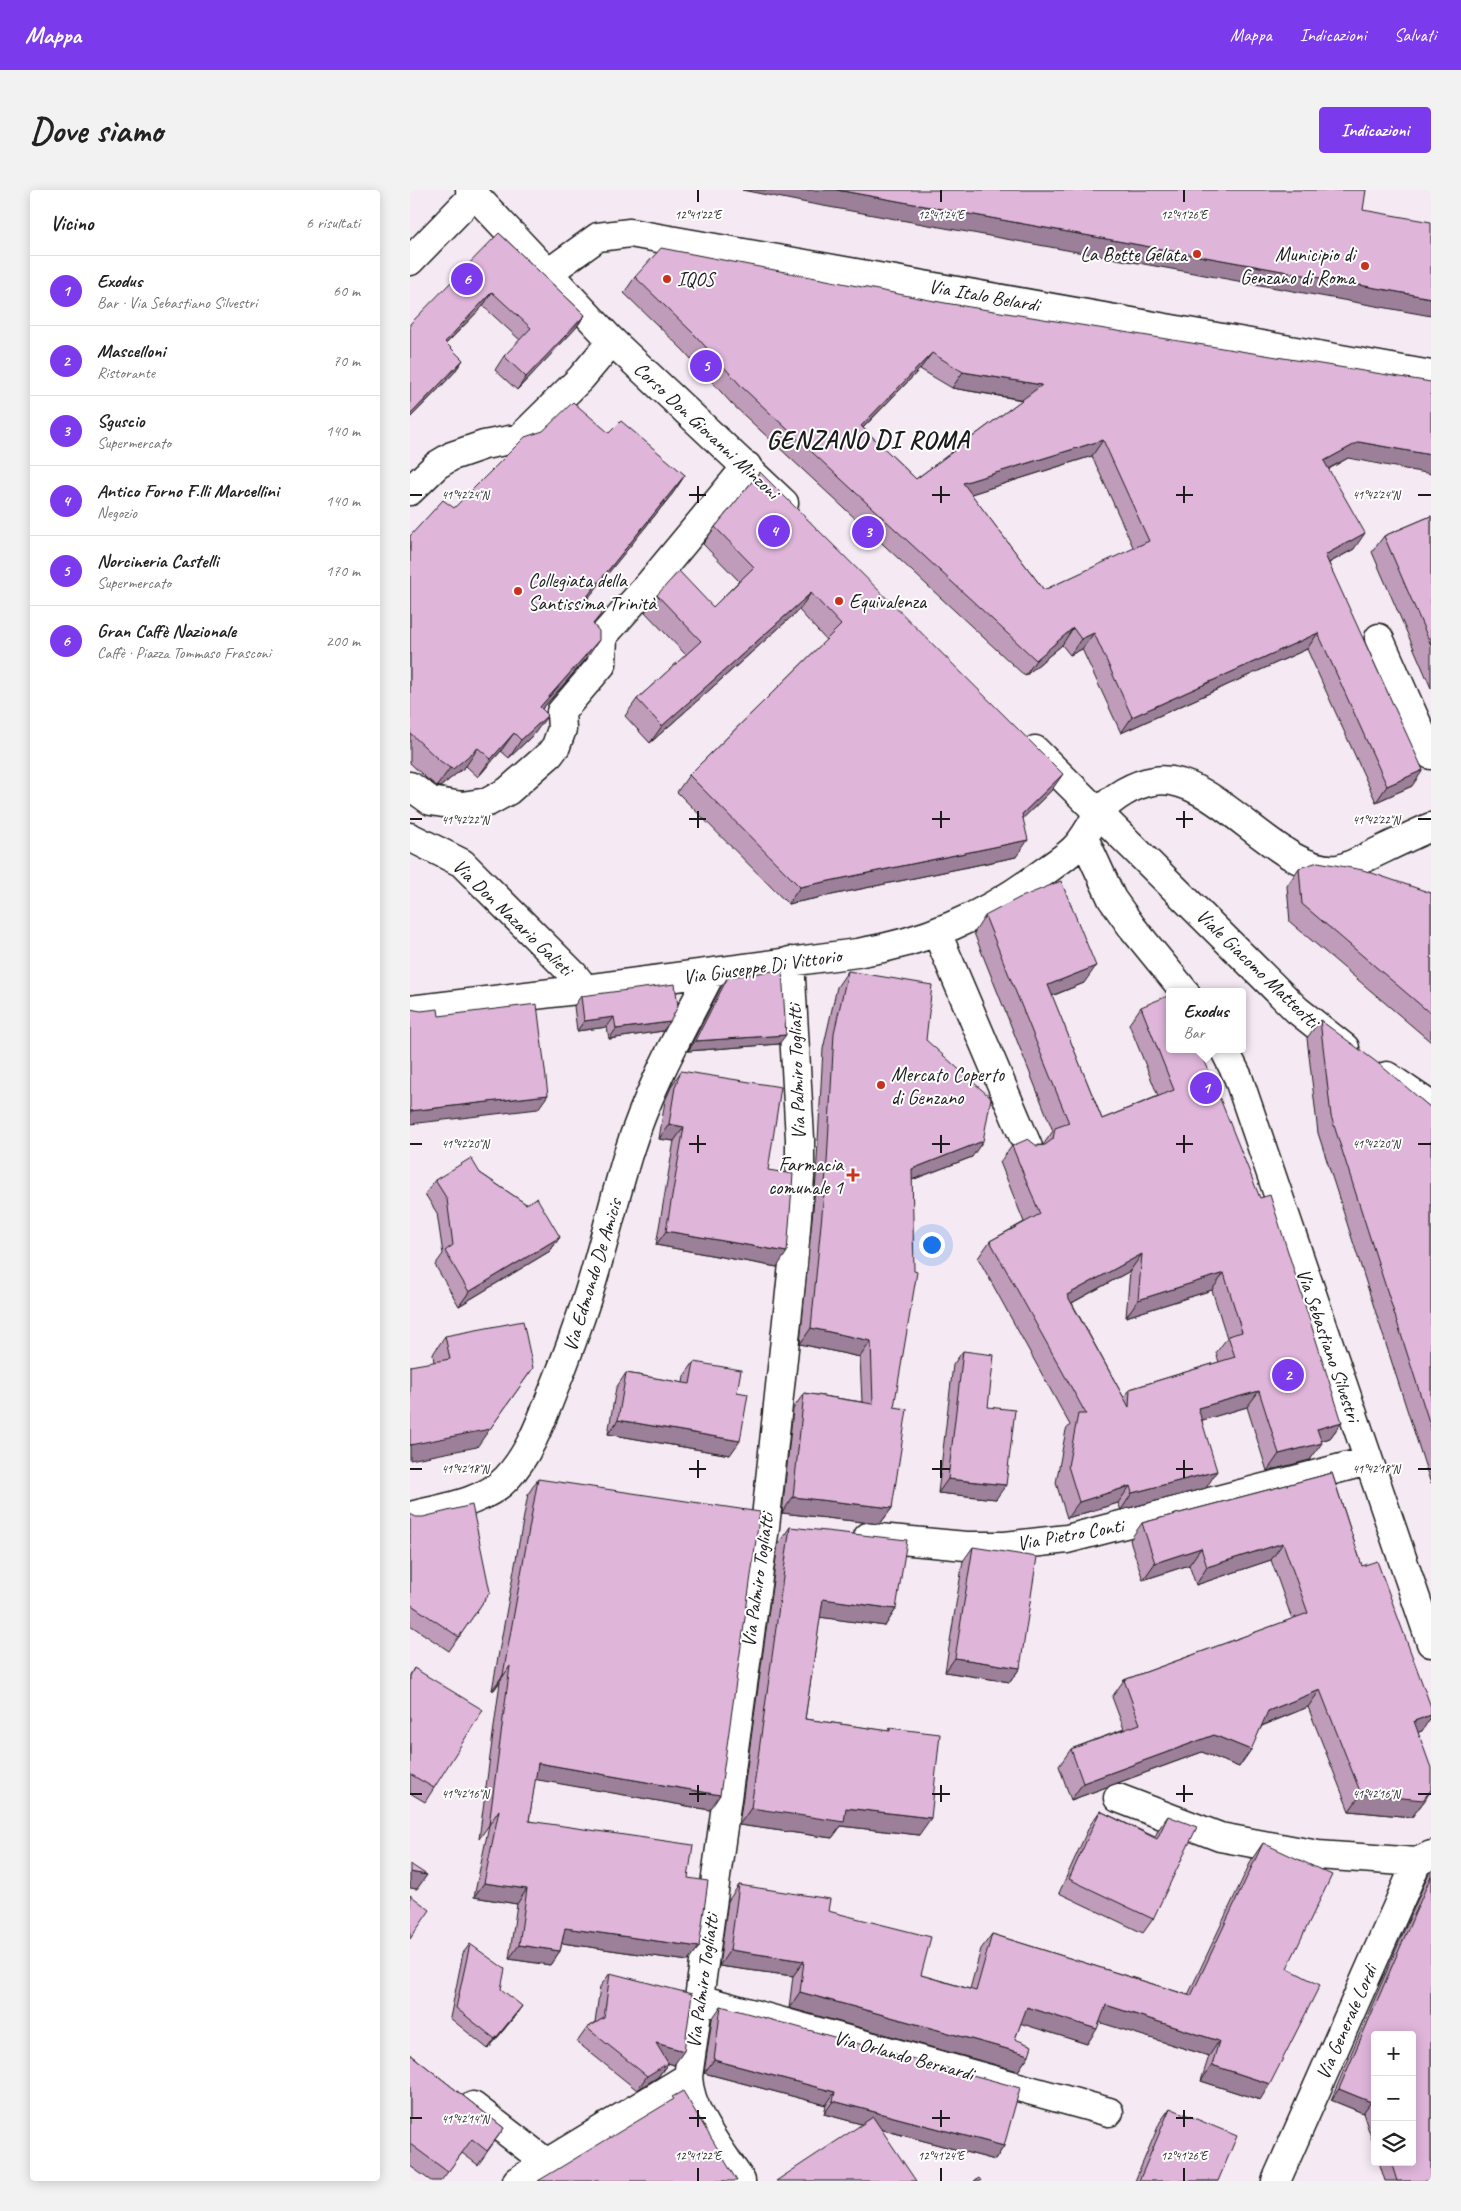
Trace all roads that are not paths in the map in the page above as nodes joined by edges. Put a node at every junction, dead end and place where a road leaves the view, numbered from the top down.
1 (472, 192) edge
2 (410, 261) edge
3 (548, 273) junction
4 (612, 341) junction
5 (1431, 375) edge
6 (746, 466) junction
7 (410, 491) edge
8 (800, 519) edge
9 (1379, 638) dead end
10 (1018, 733) edge
11 (1431, 755) edge
12 (410, 786) edge
13 (1099, 813) junction
14 (1431, 827) edge
15 (410, 836) edge
16 (1084, 838) junction
17 (1340, 868) junction
18 (1374, 880) edge
19 (937, 933) junction
20 (790, 961) junction
21 (711, 972) junction
22 (1182, 988) edge
23 (585, 990) junction
24 (410, 1010) edge
25 (1226, 1053) edge
26 (1427, 1100) edge
27 (1028, 1147) edge
28 (1368, 1461) junction
29 (410, 1516) edge
30 (844, 1535) edge
31 (1431, 1643) edge
32 (1118, 1798) edge
33 (1424, 1859) edge
34 (699, 1999) junction
35 (688, 2077) junction
36 (456, 2093) edge
37 (1109, 2112) dead end
38 (547, 2163) junction
39 (517, 2181) edge
40 (741, 2181) edge
41 (1276, 2181) edge

1 - 2 street
1 - 3 street, Corso Don Giovanni Minzoni
3 - 4 street, Corso Don Giovanni Minzoni
3 - 5 street, Via Italo Belardi
4 - 6 street, Corso Don Giovanni Minzoni
4 - 7 street
6 - 8 street, Corso Don Giovanni Minzoni
6 - 12 street
9 - 11 street
10 - 13 street
13 - 16 street, Via Giuseppe Di Vittorio
13 - 17 street, Via Giuseppe Di Vittorio
13 - 26 street, Viale Giacomo Matteotti
14 - 17 street
15 - 23 street, Via Don Nazario Galieti
16 - 19 street, Via Giuseppe Di Vittorio
16 - 22 street
17 - 18 street, Via Giuseppe Di Vittorio
19 - 20 street, Via Giuseppe Di Vittorio
19 - 27 street
20 - 21 street, Via Giuseppe Di Vittorio
20 - 34 street, Via Palmiro Togliatti
21 - 23 street, Via Giuseppe Di Vittorio
21 - 29 street, Via Edmondo De Amicis
23 - 24 street, Via Giuseppe Di Vittorio
25 - 28 street, Via Sebastiano Silvestri
28 - 30 street, Via Pietro Conti
28 - 31 street, Via Sebastiano Silvestri
32 - 33 street, Via Generale Lordi
33 - 41 street, Via Generale Lordi
34 - 35 street, Via Palmiro Togliatti
34 - 37 street, Via Orlando Bernardi
35 - 38 street
35 - 40 street, Via Palmiro Togliatti
36 - 38 street
38 - 39 street

